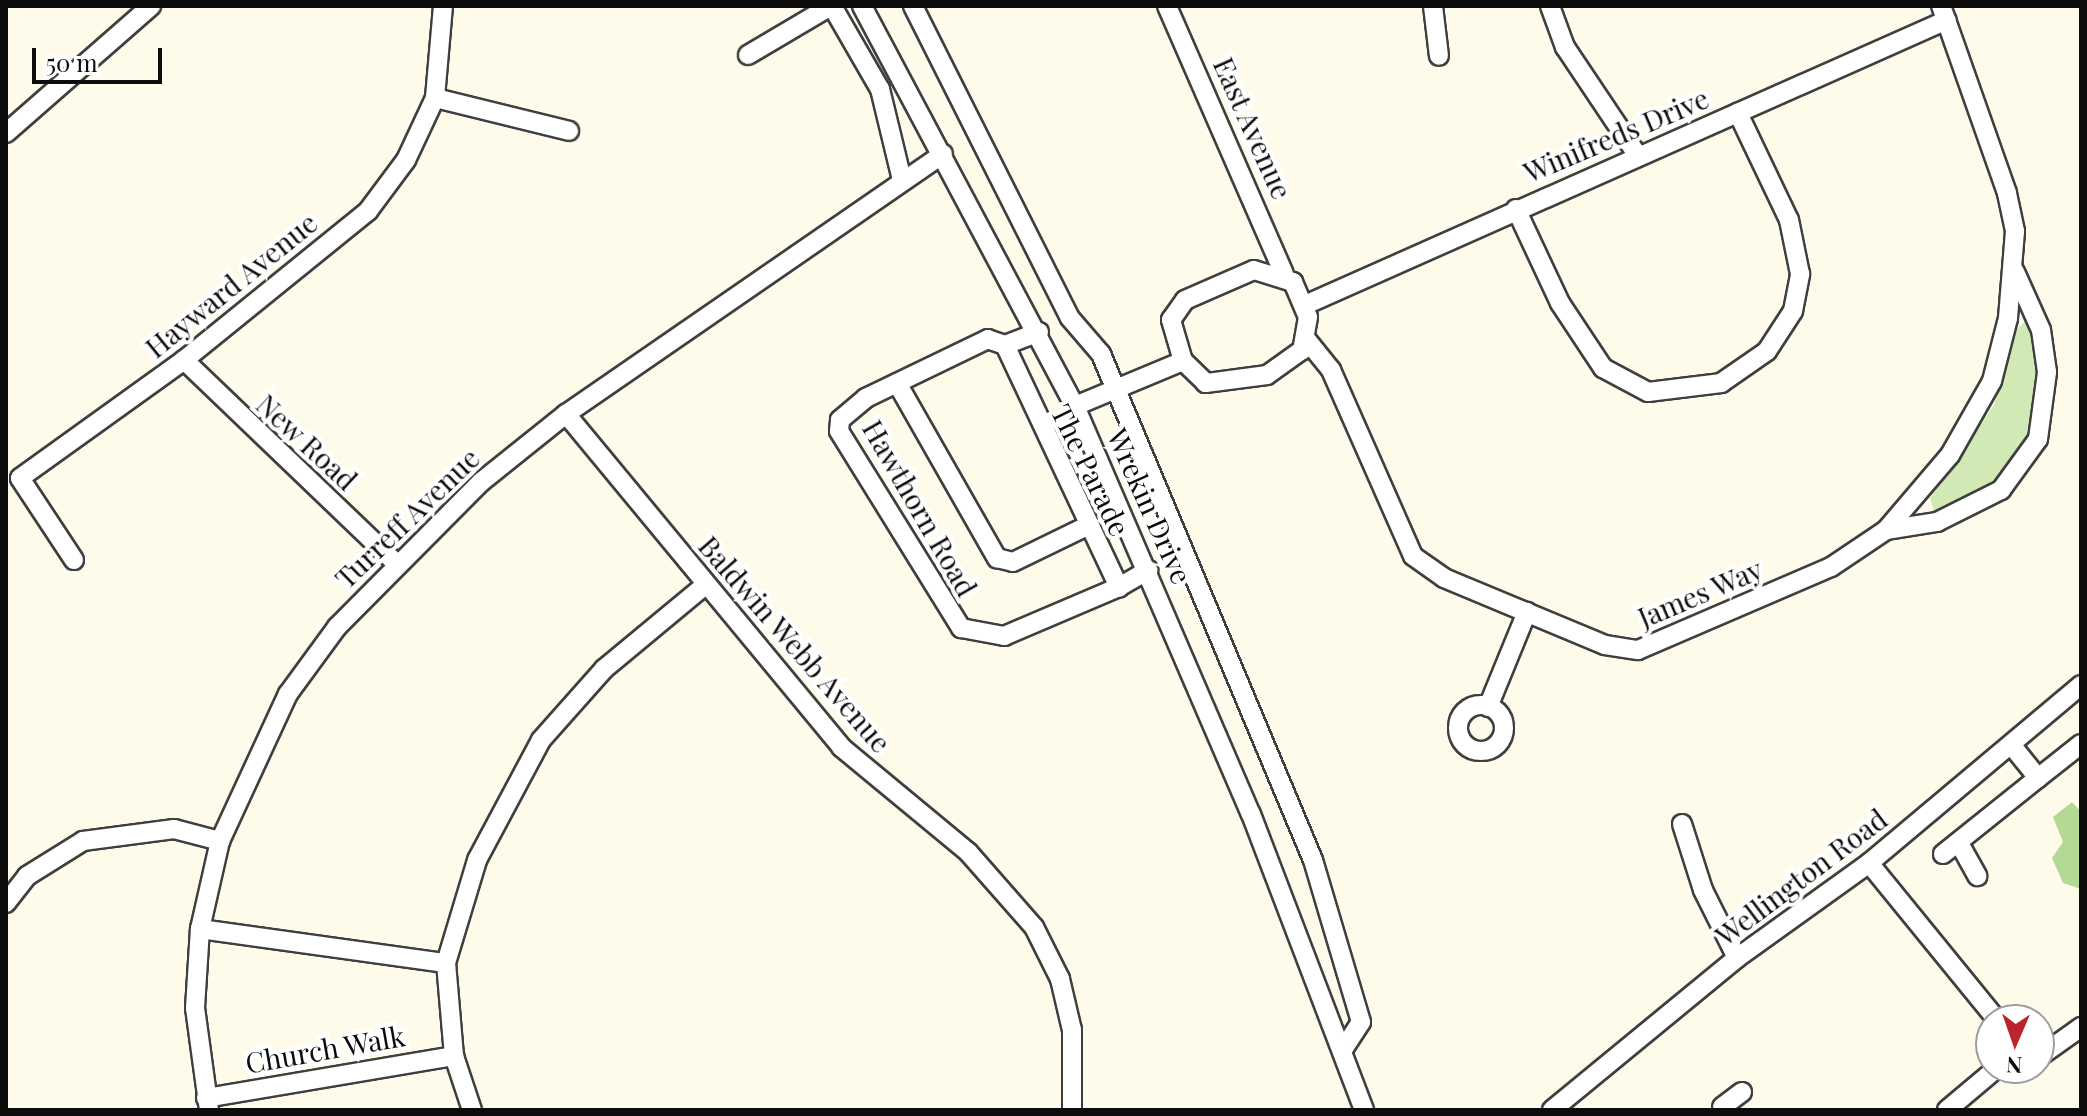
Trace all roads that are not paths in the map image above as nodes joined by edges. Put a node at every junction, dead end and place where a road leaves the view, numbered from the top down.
1 (151, 6) edge
2 (443, 6) edge
3 (831, 6) edge
4 (862, 6) edge
5 (913, 6) edge
6 (1167, 6) edge
7 (1550, 6) edge
8 (1427, 7) edge
9 (1944, 13) edge
10 (748, 55) dead end
11 (1439, 56) dead end
12 (435, 98) junction
13 (1738, 113) junction
14 (569, 131) dead end
15 (6, 133) edge
16 (943, 154) junction
17 (1638, 156) junction
18 (902, 180) junction
19 (1516, 209) junction
20 (2015, 272) junction
21 (1284, 274) junction
22 (1305, 305) junction
23 (1039, 332) junction
24 (1306, 339) junction
25 (1005, 345) junction
26 (184, 360) junction
27 (1183, 361) junction
28 (897, 383) junction
29 (1114, 390) junction
30 (1075, 406) junction
31 (566, 414) junction
32 (13, 482) edge
33 (1087, 526) junction
34 (1886, 530) junction
35 (74, 560) dead end
36 (395, 562) junction
37 (1149, 570) junction
38 (705, 585) junction
39 (1119, 587) junction
40 (1527, 612) junction
41 (2081, 685) edge
42 (1488, 707) dead end
43 (2081, 744) edge
44 (2013, 747) junction
45 (2038, 778) junction
46 (1682, 824) dead end
47 (220, 841) junction
48 (1959, 843) junction
49 (1943, 854) dead end
50 (1869, 863) junction
51 (1977, 876) dead end
52 (6, 903) edge
53 (200, 929) junction
54 (1737, 958) junction
55 (446, 963) junction
56 (1984, 1004) edge
57 (2081, 1027) edge
58 (2055, 1046) edge
59 (1343, 1050) junction
60 (454, 1056) junction
61 (1978, 1084) edge
62 (1709, 1092) dead end
63 (1742, 1092) dead end
64 (208, 1104) edge
65 (1724, 1108) edge
66 (472, 1110) edge
67 (1072, 1110) edge
68 (1364, 1110) edge
69 (1552, 1110) edge
70 (1947, 1110) edge

1 - 15 street
2 - 12 street, Hayward Avenue
3 - 10 street
3 - 18 street
4 - 16 street, Wrekin Drive
5 - 29 street, Wrekin Drive
6 - 21 street, East Avenue
7 - 17 street
8 - 11 street
9 - 13 street, Winifreds Drive
9 - 20 street, James Way
12 - 14 street
12 - 26 street, Hayward Avenue
13 - 17 street, Winifreds Drive
13 - 19 street, Winifreds Drive
16 - 18 street, Turreff Avenue
16 - 23 street, Wrekin Drive
17 - 19 street, Winifreds Drive
18 - 31 street, Turreff Avenue
19 - 22 street, Winifreds Drive
20 - 34 street, James Way
20 - 34 street, James Way
21 - 22 street
21 - 27 street
22 - 24 street
23 - 25 street, Hawthorn Road
23 - 30 street, Wrekin Drive
24 - 27 street
24 - 40 street, James Way
25 - 28 street, Hawthorn Road
25 - 33 street, The Parade
26 - 32 street, Hayward Avenue
26 - 36 street, New Road
27 - 29 street
28 - 33 street
28 - 39 street, Hawthorn Road
29 - 30 street
29 - 59 street, Wrekin Drive
30 - 37 street, Wrekin Drive
31 - 36 street, Turreff Avenue
31 - 38 street, Baldwin Webb Avenue
32 - 35 street, Hayward Avenue
33 - 39 street, The Parade
34 - 40 street, James Way
36 - 47 street, Turreff Avenue
37 - 39 street
37 - 59 street, Wrekin Drive
38 - 55 street
38 - 67 street, Baldwin Webb Avenue
40 - 42 street
41 - 44 street, Wellington Road
43 - 45 street
44 - 45 street
44 - 50 street, Wellington Road
45 - 48 street
46 - 54 street
47 - 52 street
47 - 53 street, Turreff Avenue
48 - 49 street
48 - 51 street
50 - 54 street, Wellington Road
50 - 56 street
53 - 55 street
53 - 64 street, Turreff Avenue
54 - 69 street, Wellington Road
55 - 60 street
57 - 58 street
59 - 68 street, Wrekin Drive
60 - 64 street, Church Walk
60 - 66 street
61 - 70 street
62 - 65 street
63 - 65 street

